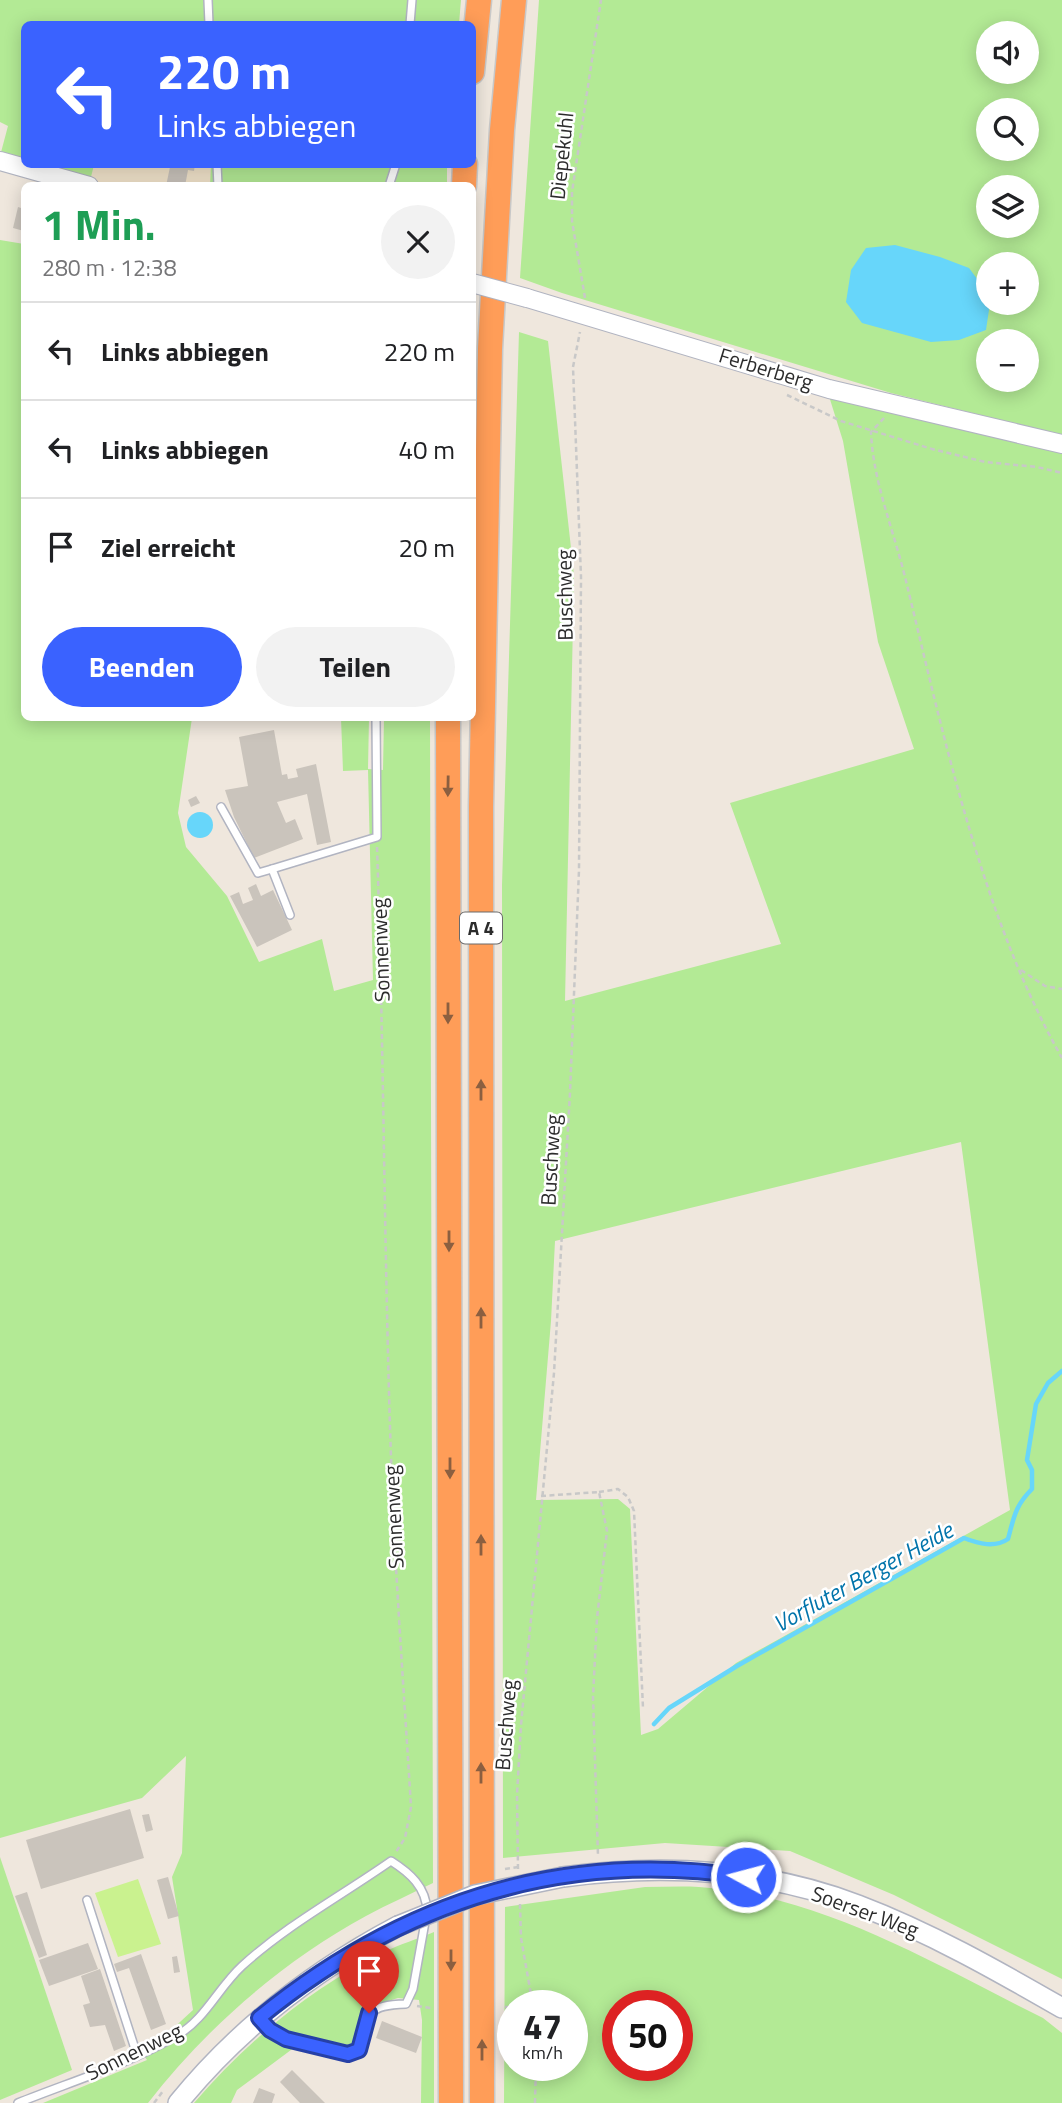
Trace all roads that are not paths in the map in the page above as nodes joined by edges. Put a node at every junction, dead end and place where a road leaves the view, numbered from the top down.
1 (208, 0) edge
2 (412, 0) edge
3 (479, 0) edge
4 (514, 0) edge
5 (209, 21) edge
6 (411, 21) edge
7 (476, 31) edge
8 (0, 161) edge
9 (21, 167) edge
10 (25, 168) edge
11 (75, 182) edge
12 (476, 284) edge
13 (1062, 444) edge
14 (376, 721) edge
15 (448, 721) edge
16 (221, 807) dead end
17 (272, 869) junction
18 (290, 915) dead end
19 (87, 1900) dead end
20 (1062, 2008) edge
21 (259, 2018) junction
22 (137, 2055) junction
23 (18, 2103) edge
24 (178, 2103) edge
25 (452, 2103) edge
26 (482, 2103) edge

1 - 5 lane
2 - 6 lane
3 - 7 highway
26 -> 4 highway, A 4
8 - 9 street
10 - 11 street
12 - 13 street, Ferberberg, bridge
14 - 17 lane
15 -> 25 highway, A 4
16 - 17 lane
17 - 18 lane
19 - 22 lane
20 - 21 main road, Soerser Weg, bridge
21 - 22 lane, Sonnenweg
21 - 24 main road, Soerser Weg
22 - 23 lane, Sonnenweg

